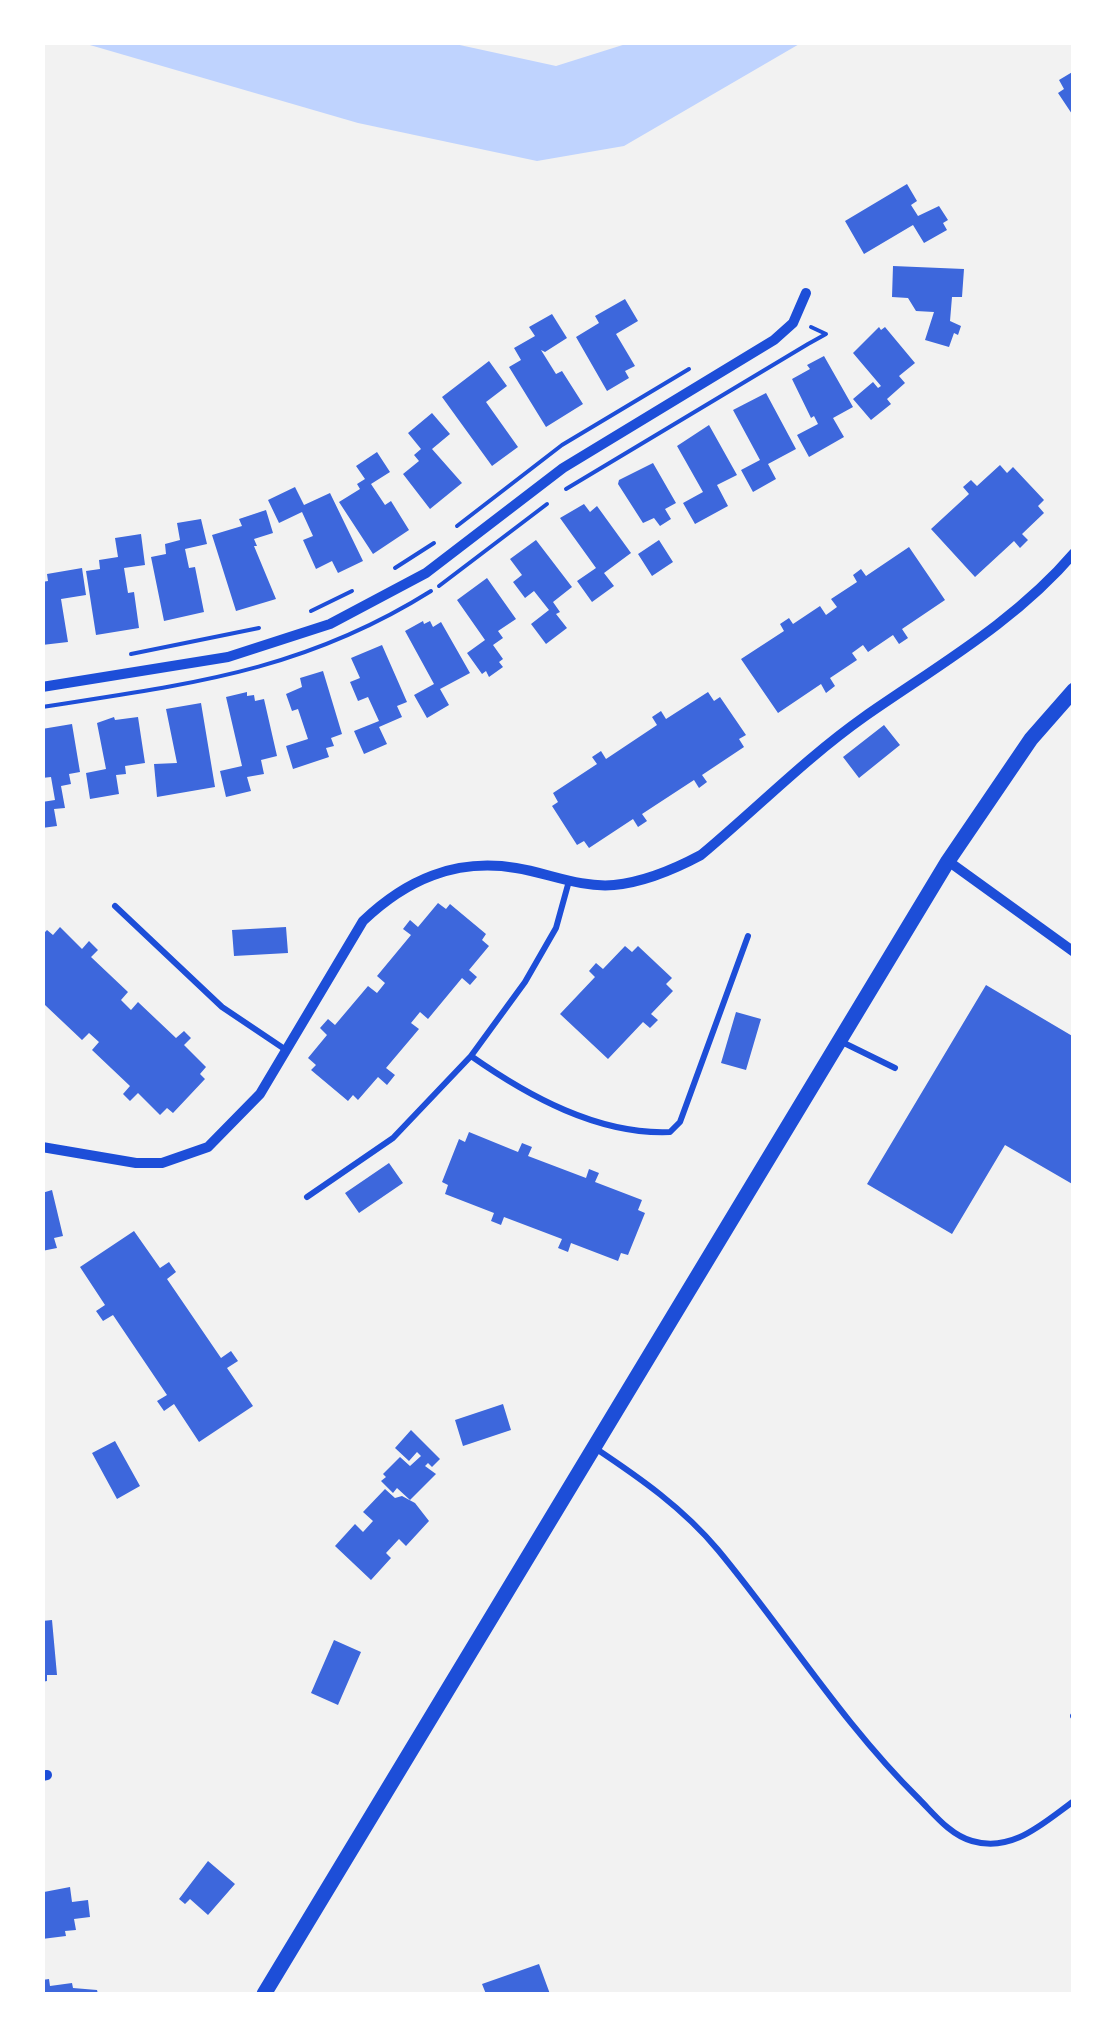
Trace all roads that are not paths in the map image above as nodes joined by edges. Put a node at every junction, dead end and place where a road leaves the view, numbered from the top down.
1 (806, 293) dead end
2 (1074, 553) edge
3 (42, 688) edge
4 (1074, 690) edge
5 (948, 862) junction
6 (569, 881) junction
7 (115, 906) dead end
8 (748, 936) dead end
9 (1074, 952) edge
10 (838, 1040) junction
11 (286, 1050) junction
12 (472, 1056) junction
13 (895, 1068) dead end
14 (42, 1147) edge
15 (306, 1197) dead end
16 (593, 1446) junction
17 (1074, 1801) edge
18 (264, 1994) edge

1 - 3 street
2 - 6 street
4 - 5 street
5 - 9 street
5 - 10 street
6 - 11 street
6 - 12 lane
7 - 11 lane
8 - 12 lane
10 - 13 lane
10 - 16 street
11 - 14 street
12 - 15 lane
16 - 17 lane
16 - 18 street

